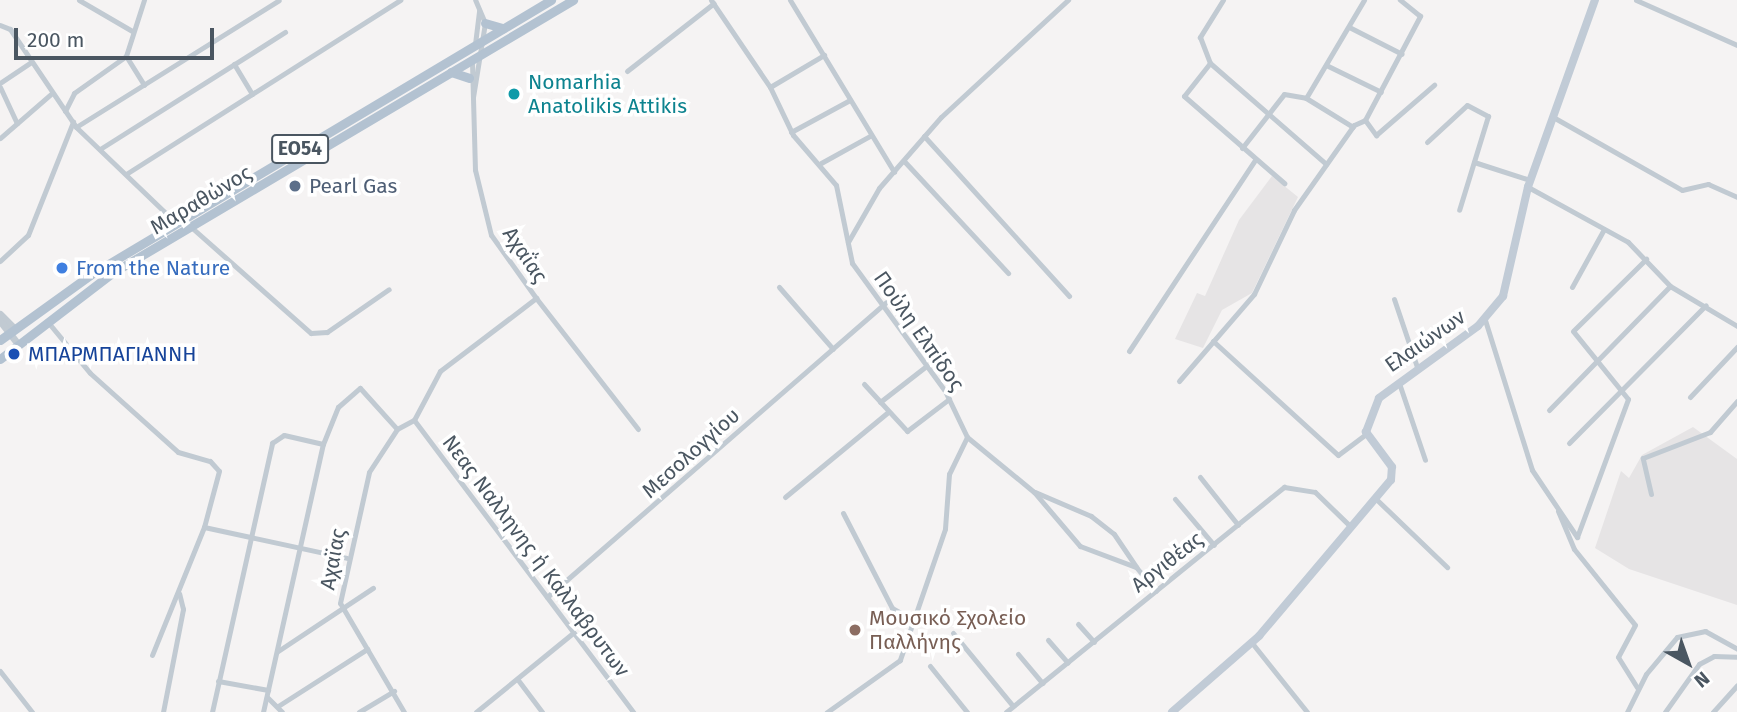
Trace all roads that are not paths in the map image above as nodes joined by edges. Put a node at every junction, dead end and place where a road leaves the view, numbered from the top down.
1 (144, 0) edge
2 (279, 0) edge
3 (400, 0) edge
4 (475, 0) edge
5 (551, 0) edge
6 (573, 0) edge
7 (790, 0) edge
8 (1068, 0) edge
9 (1223, 0) edge
10 (1364, 0) edge
11 (1400, 0) edge
12 (1595, 0) edge
13 (1636, 0) edge
14 (83, 1) edge
15 (712, 2) edge
16 (479, 10) junction
17 (485, 23) junction
18 (0, 25) edge
19 (504, 27) junction
20 (1349, 27) junction
21 (132, 31) junction
22 (285, 32) dead end
23 (479, 43) junction
24 (1737, 45) edge
25 (1402, 54) junction
26 (824, 55) junction
27 (126, 56) junction
28 (475, 57) junction
29 (31, 62) junction
30 (1210, 63) junction
31 (234, 64) junction
32 (1326, 65) junction
33 (627, 71) dead end
34 (451, 72) junction
35 (470, 78) junction
36 (0, 85) edge
37 (144, 85) junction
38 (1434, 85) dead end
39 (770, 87) junction
40 (1381, 92) junction
41 (51, 94) junction
42 (252, 94) junction
43 (1306, 98) junction
44 (850, 100) junction
45 (472, 103) junction
46 (65, 111) junction
47 (1268, 116) junction
48 (1553, 117) junction
49 (1365, 120) junction
50 (17, 123) junction
51 (75, 125) junction
52 (1353, 127) junction
53 (791, 132) junction
54 (870, 136) junction
55 (924, 136) junction
56 (0, 138) edge
57 (1427, 142) dead end
58 (1242, 148) junction
59 (100, 149) junction
60 (1255, 160) junction
61 (904, 161) junction
62 (1474, 162) junction
63 (821, 163) junction
64 (1326, 164) junction
65 (894, 172) junction
66 (126, 174) junction
67 (1284, 183) dead end
68 (1529, 184) junction
69 (1737, 197) edge
70 (1459, 211) dead end
71 (176, 223) junction
72 (191, 226) junction
73 (1604, 229) junction
74 (848, 242) junction
75 (1646, 259) junction
76 (0, 261) edge
77 (1008, 273) dead end
78 (1670, 286) junction
79 (779, 287) dead end
80 (1572, 287) dead end
81 (389, 289) dead end
82 (1069, 296) dead end
83 (536, 298) junction
84 (1394, 299) dead end
85 (886, 302) junction
86 (1706, 305) junction
87 (0, 314) edge
88 (1485, 320) junction
89 (0, 321) edge
90 (47, 321) junction
91 (1737, 326) edge
92 (13, 336) junction
93 (0, 340) edge
94 (1213, 341) junction
95 (0, 347) edge
96 (1737, 347) edge
97 (833, 349) junction
98 (1129, 351) dead end
99 (0, 359) edge
100 (1597, 360) junction
101 (925, 367) junction
102 (1417, 367) junction
103 (1398, 380) junction
104 (1179, 381) dead end
105 (864, 384) dead end
106 (1622, 389) junction
107 (1690, 397) dead end
108 (949, 399) junction
109 (1737, 401) edge
110 (880, 402) junction
111 (1549, 411) dead end
112 (888, 412) junction
113 (414, 416) junction
114 (397, 429) junction
115 (638, 429) dead end
116 (1366, 434) junction
117 (967, 437) junction
118 (1569, 443) dead end
119 (323, 444) junction
120 (1425, 460) dead end
121 (1200, 477) dead end
122 (1034, 492) junction
123 (1651, 494) dead end
124 (785, 497) dead end
125 (1375, 498) junction
126 (1175, 499) dead end
127 (1558, 510) junction
128 (843, 513) dead end
129 (1238, 525) junction
130 (1350, 526) junction
131 (204, 527) junction
132 (253, 538) junction
133 (1214, 545) junction
134 (300, 547) junction
135 (347, 558) junction
136 (1136, 567) junction
137 (1447, 568) dead end
138 (373, 588) dead end
139 (1156, 591) junction
140 (179, 593) junction
141 (547, 597) junction
142 (342, 610) junction
143 (911, 619) junction
144 (1078, 624) dead end
145 (573, 633) junction
146 (953, 633) dead end
147 (1048, 639) dead end
148 (1094, 642) junction
149 (1252, 643) junction
150 (367, 649) junction
151 (1737, 649) edge
152 (278, 651) junction
153 (1018, 654) dead end
154 (152, 656) dead end
155 (1737, 657) edge
156 (1068, 663) junction
157 (930, 666) dead end
158 (0, 671) edge
159 (518, 680) junction
160 (218, 681) junction
161 (1042, 683) junction
162 (1737, 685) edge
163 (1637, 688) junction
164 (268, 690) junction
165 (394, 691) junction
166 (267, 697) junction
167 (1013, 706) junction
168 (280, 709) edge
169 (475, 711) edge
170 (32, 712) edge
171 (163, 712) edge
172 (212, 712) edge
173 (263, 712) edge
174 (359, 712) edge
175 (404, 712) edge
176 (542, 712) edge
177 (633, 712) edge
178 (827, 712) edge
179 (967, 712) edge
180 (1006, 712) edge
181 (1172, 712) edge
182 (1307, 712) edge
183 (1627, 712) edge
184 (1665, 712) edge
185 (1713, 712) edge

1 - 21 street
2 - 37 street
3 - 42 street
4 - 16 street
5 - 19 main road, Μαραθώνος / ΕΟ54
6 - 28 main road, Μαραθώνος / ΕΟ54
7 - 26 street
8 - 55 street
9 - 30 street
10 - 20 street
11 - 25 street
12 - 48 main road, Ελαιώνων
13 - 24 street
14 - 21 street
15 - 33 street
15 - 39 street, Πούλη Ελπίδος
16 - 17 street
16 - 23 street
17 - 19 main road
17 - 23 street
18 - 29 street
19 - 23 main road, Μαραθώνος / ΕΟ54
20 - 25 street
20 - 32 street
21 - 27 street
22 - 31 street
23 - 28 street
23 - 71 main road, Μαραθώνος / ΕΟ54
25 - 40 street
26 - 39 street
26 - 44 street
27 - 37 street
27 - 46 street
28 - 34 main road, Μαραθώνος / ΕΟ54
28 - 35 street, Αχαΐας
28 - 45 street, Αχαΐας
29 - 36 street
29 - 41 street
30 - 47 street
30 - 58 street
31 - 42 street
31 - 59 street
32 - 40 street
32 - 43 street
34 - 35 main road
34 - 72 main road, Μαραθώνος / ΕΟ54
35 - 45 street, Αχαΐας
36 - 50 street
37 - 51 street
38 - 49 street
39 - 53 street, Πούλη Ελπίδος
40 - 49 street
41 - 46 street
41 - 50 street
42 - 66 street
43 - 47 street
43 - 52 street
44 - 53 street
44 - 54 street
45 - 83 street, Αχαΐας
46 - 51 street
47 - 58 street
47 - 64 street
48 - 68 main road, Ελαιώνων
48 - 69 street
49 - 52 street
50 - 56 street
51 - 59 street
51 - 76 street
52 - 64 street
53 - 63 street, Πούλη Ελπίδος
54 - 63 street
54 - 65 street
55 - 61 street
55 - 82 street
57 - 62 street
58 - 60 street
59 - 66 street
60 - 67 street
60 - 98 street
61 - 65 street
61 - 77 street
62 - 68 street
62 - 70 street
63 - 74 street, Πούλη Ελπίδος
64 - 94 street
65 - 74 street
66 - 71 street
68 - 73 street
68 - 88 main road, Ελαιώνων
71 - 92 main road, Μαραθώνος / ΕΟ54
72 - 81 street
72 - 90 main road, Μαραθώνος / ΕΟ54
73 - 75 street
73 - 80 street
74 - 85 street, Πούλη Ελπίδος
75 - 78 street
75 - 100 street
78 - 86 street
78 - 100 street
79 - 97 street
83 - 113 street, Αχαΐας
83 - 115 street
84 - 102 street
85 - 97 street, Μεσολογγίου
85 - 101 street, Πούλη Ελπίδος
86 - 91 street
86 - 106 street
87 - 92 street
88 - 102 main road, Ελαιώνων
88 - 127 street
89 - 92 street
90 - 92 main road, Μαραθώνος / ΕΟ54
90 - 131 street
92 - 93 main road, Μαραθώνος / ΕΟ54
92 - 95 main road
92 - 99 main road, Μαραθώνος / ΕΟ54
94 - 104 street
94 - 116 street
96 - 107 street
97 - 141 street, Μεσολογγίου
100 - 106 street
100 - 111 street
101 - 108 street, Πούλη Ελπίδος
101 - 110 street
102 - 103 main road, Ελαιώνων
103 - 116 main road, Ελαιώνων
103 - 120 street
105 - 110 street
106 - 118 street
106 - 127 street
108 - 112 street
108 - 117 street, Πούλη Ελπίδος
109 - 123 street
110 - 112 street
112 - 124 street
113 - 114 street, Αχαϊας
113 - 141 street, Νεας Nαλληνης ή Καλλαβρυτων
114 - 119 street
114 - 135 street, Αχαϊας
116 - 125 main road
117 - 122 street
117 - 143 street
119 - 132 street
119 - 134 street
121 - 129 street
122 - 136 street
122 - 136 street
125 - 130 main road
125 - 137 street
126 - 133 street
127 - 163 street
128 - 143 street
129 - 130 street, Αργιθέας
129 - 133 street, Αργιθέας
130 - 149 main road
131 - 132 street
131 - 140 street
132 - 134 street
132 - 160 street
133 - 139 street, Αργιθέας
134 - 135 street
134 - 152 street
135 - 142 street, Αχαϊας
136 - 139 street
138 - 142 street
139 - 148 street, Αργιθέας
140 - 154 street
140 - 171 street
141 - 145 street, Νεας Nαλληνης ή Καλλαβρυτων
142 - 150 street, Αχαϊας
142 - 152 street
143 - 178 street
144 - 148 street
145 - 159 street
145 - 177 street, Νεας Nαλληνης ή Καλλαβρυτων
146 - 167 street
147 - 156 street
148 - 156 street, Αργιθέας
149 - 181 main road
149 - 182 street
150 - 165 street, Αχαϊας
150 - 168 street
151 - 163 street
152 - 164 street
153 - 161 street
155 - 184 street
156 - 161 street, Αργιθέας
157 - 179 street
158 - 170 street
159 - 169 street
159 - 176 street
160 - 164 street
160 - 172 street
161 - 167 street, Αργιθέας
162 - 185 street
163 - 183 street
164 - 166 street
165 - 174 street
165 - 175 street, Αχαϊας
166 - 168 street
166 - 173 street
167 - 180 street, Αργιθέας

